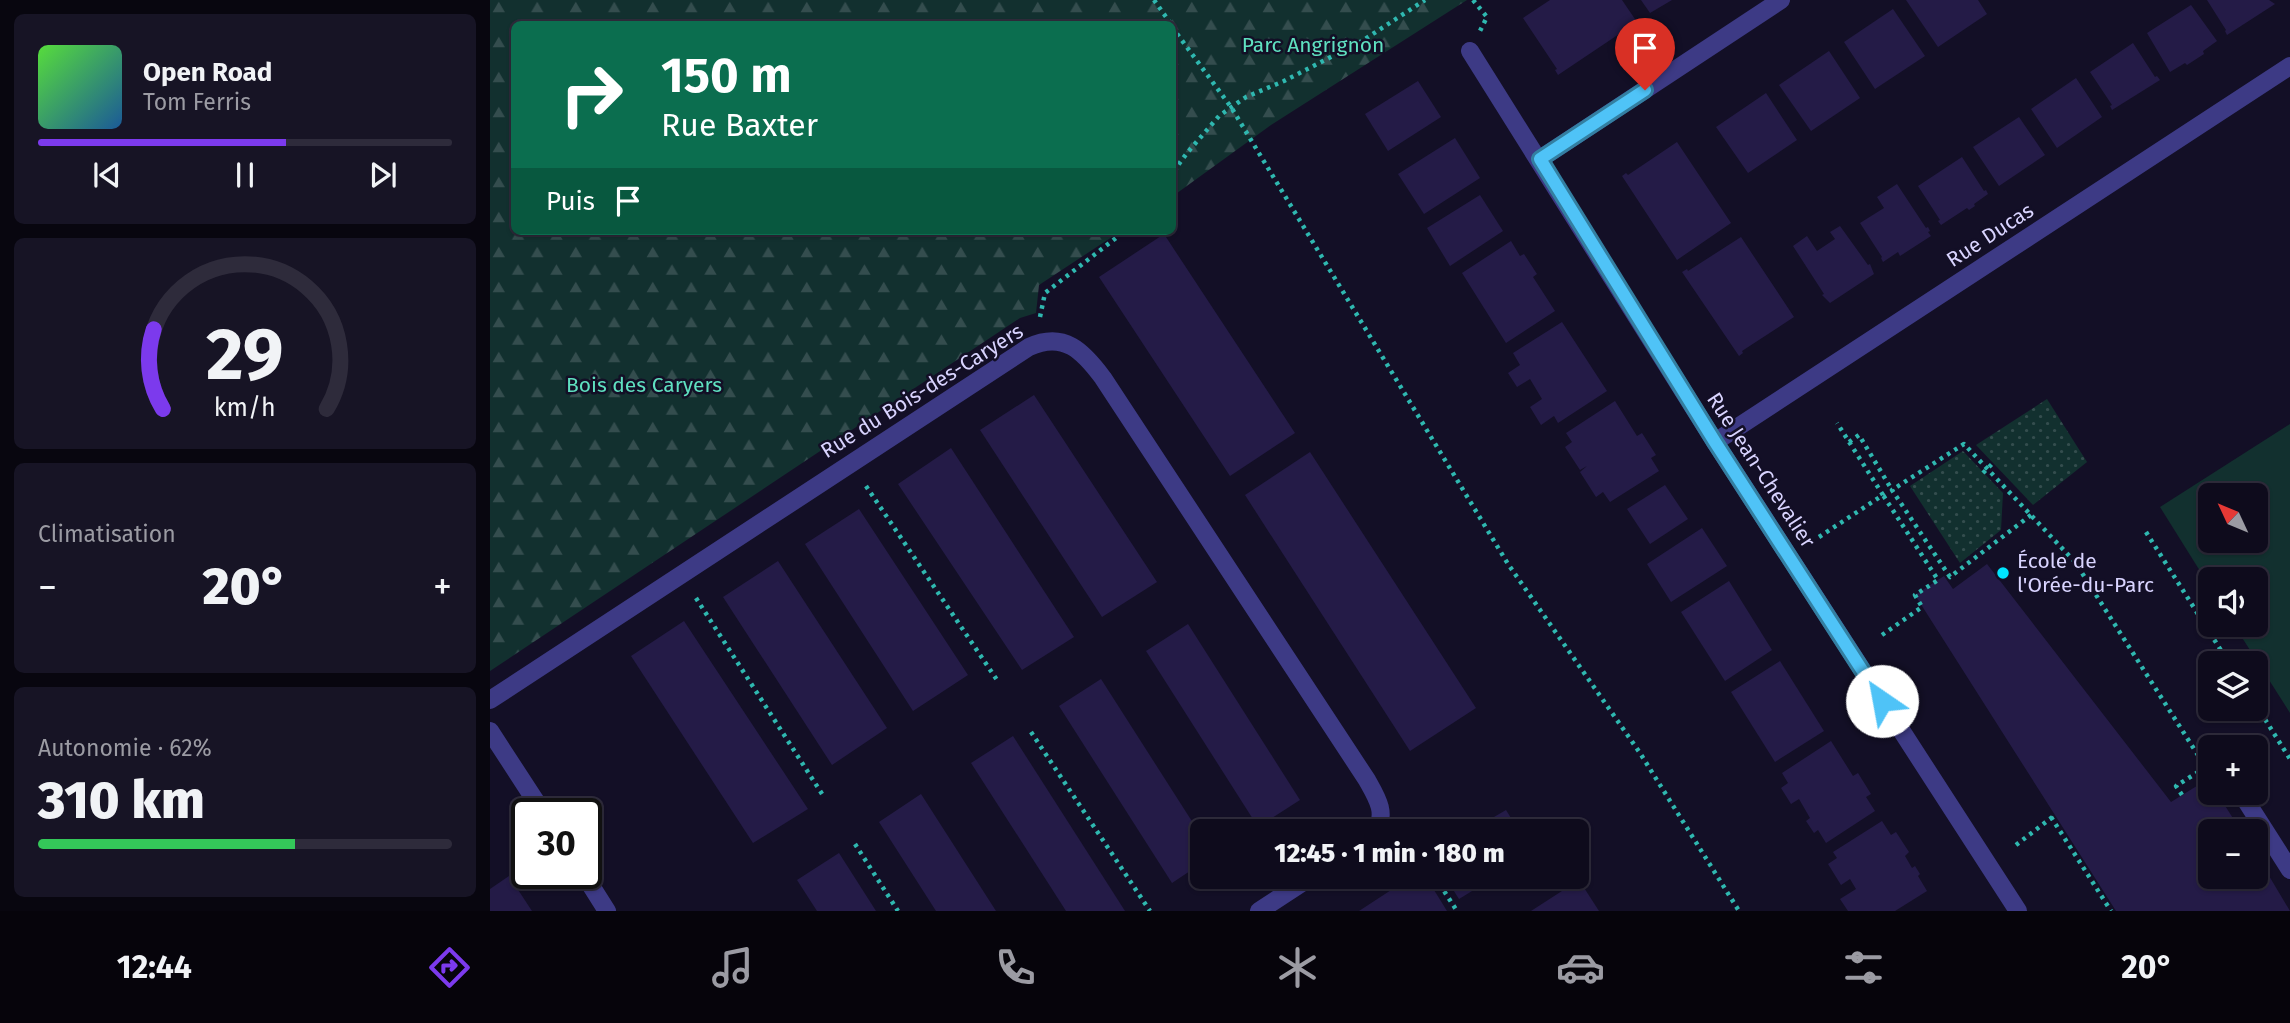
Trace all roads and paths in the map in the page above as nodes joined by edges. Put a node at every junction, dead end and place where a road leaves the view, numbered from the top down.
1 (1154, 0) edge
2 (1425, 0) edge
3 (1473, 0) edge
4 (1781, 0) edge
5 (1487, 17) dead end
6 (1169, 21) edge
7 (1176, 31) edge
8 (1471, 51) dead end
9 (2290, 66) edge
10 (1231, 107) junction
11 (1540, 159) junction
12 (1176, 173) edge
13 (1120, 235) edge
14 (1040, 317) dead end
15 (1837, 423) dead end
16 (1715, 442) junction
17 (1849, 442) junction
18 (1993, 463) dead end
19 (1985, 471) junction
20 (866, 486) dead end
21 (1892, 490) junction
22 (1883, 495) junction
23 (2031, 515) junction
24 (2146, 532) dead end
25 (1819, 537) dead end
26 (696, 598) dead end
27 (1882, 635) dead end
28 (2221, 651) edge
29 (998, 680) dead end
30 (490, 700) edge
31 (2266, 721) edge
32 (490, 731) edge
33 (1031, 732) dead end
34 (2198, 754) edge
35 (2290, 759) edge
36 (2198, 772) edge
37 (2182, 795) dead end
38 (824, 797) dead end
39 (534, 798) edge
40 (2249, 805) edge
41 (1381, 819) edge
42 (855, 844) dead end
43 (2017, 845) dead end
44 (2290, 870) edge
45 (593, 889) edge
46 (1293, 889) edge
47 (1443, 889) edge
48 (607, 911) edge
49 (898, 911) edge
50 (1150, 911) edge
51 (1259, 911) edge
52 (1457, 911) edge
53 (1739, 911) edge
54 (2018, 911) edge
55 (2111, 911) edge

1 - 6 path
2 - 10 path
3 - 5 path
4 - 11 street
7 - 10 path
8 - 11 street, Rue Jean-Chevalier
9 - 16 street, Rue Ducas
10 - 12 path
10 - 53 path
11 - 16 street, Rue Jean-Chevalier
13 - 14 path
15 - 17 path
16 - 54 street, Rue Jean-Chevalier
17 - 21 path
17 - 22 path
18 - 19 path
19 - 21 path
19 - 23 path
20 - 29 path
21 - 23 path
22 - 25 path
22 - 27 path
23 - 34 path
24 - 28 path
26 - 38 path
30 - 41 street, Rue du Bois-des-Caryers
31 - 35 path
32 - 39 street
33 - 50 path
36 - 37 path
40 - 44 street
42 - 49 path
43 - 55 path
45 - 48 street
46 - 51 street
47 - 52 path

